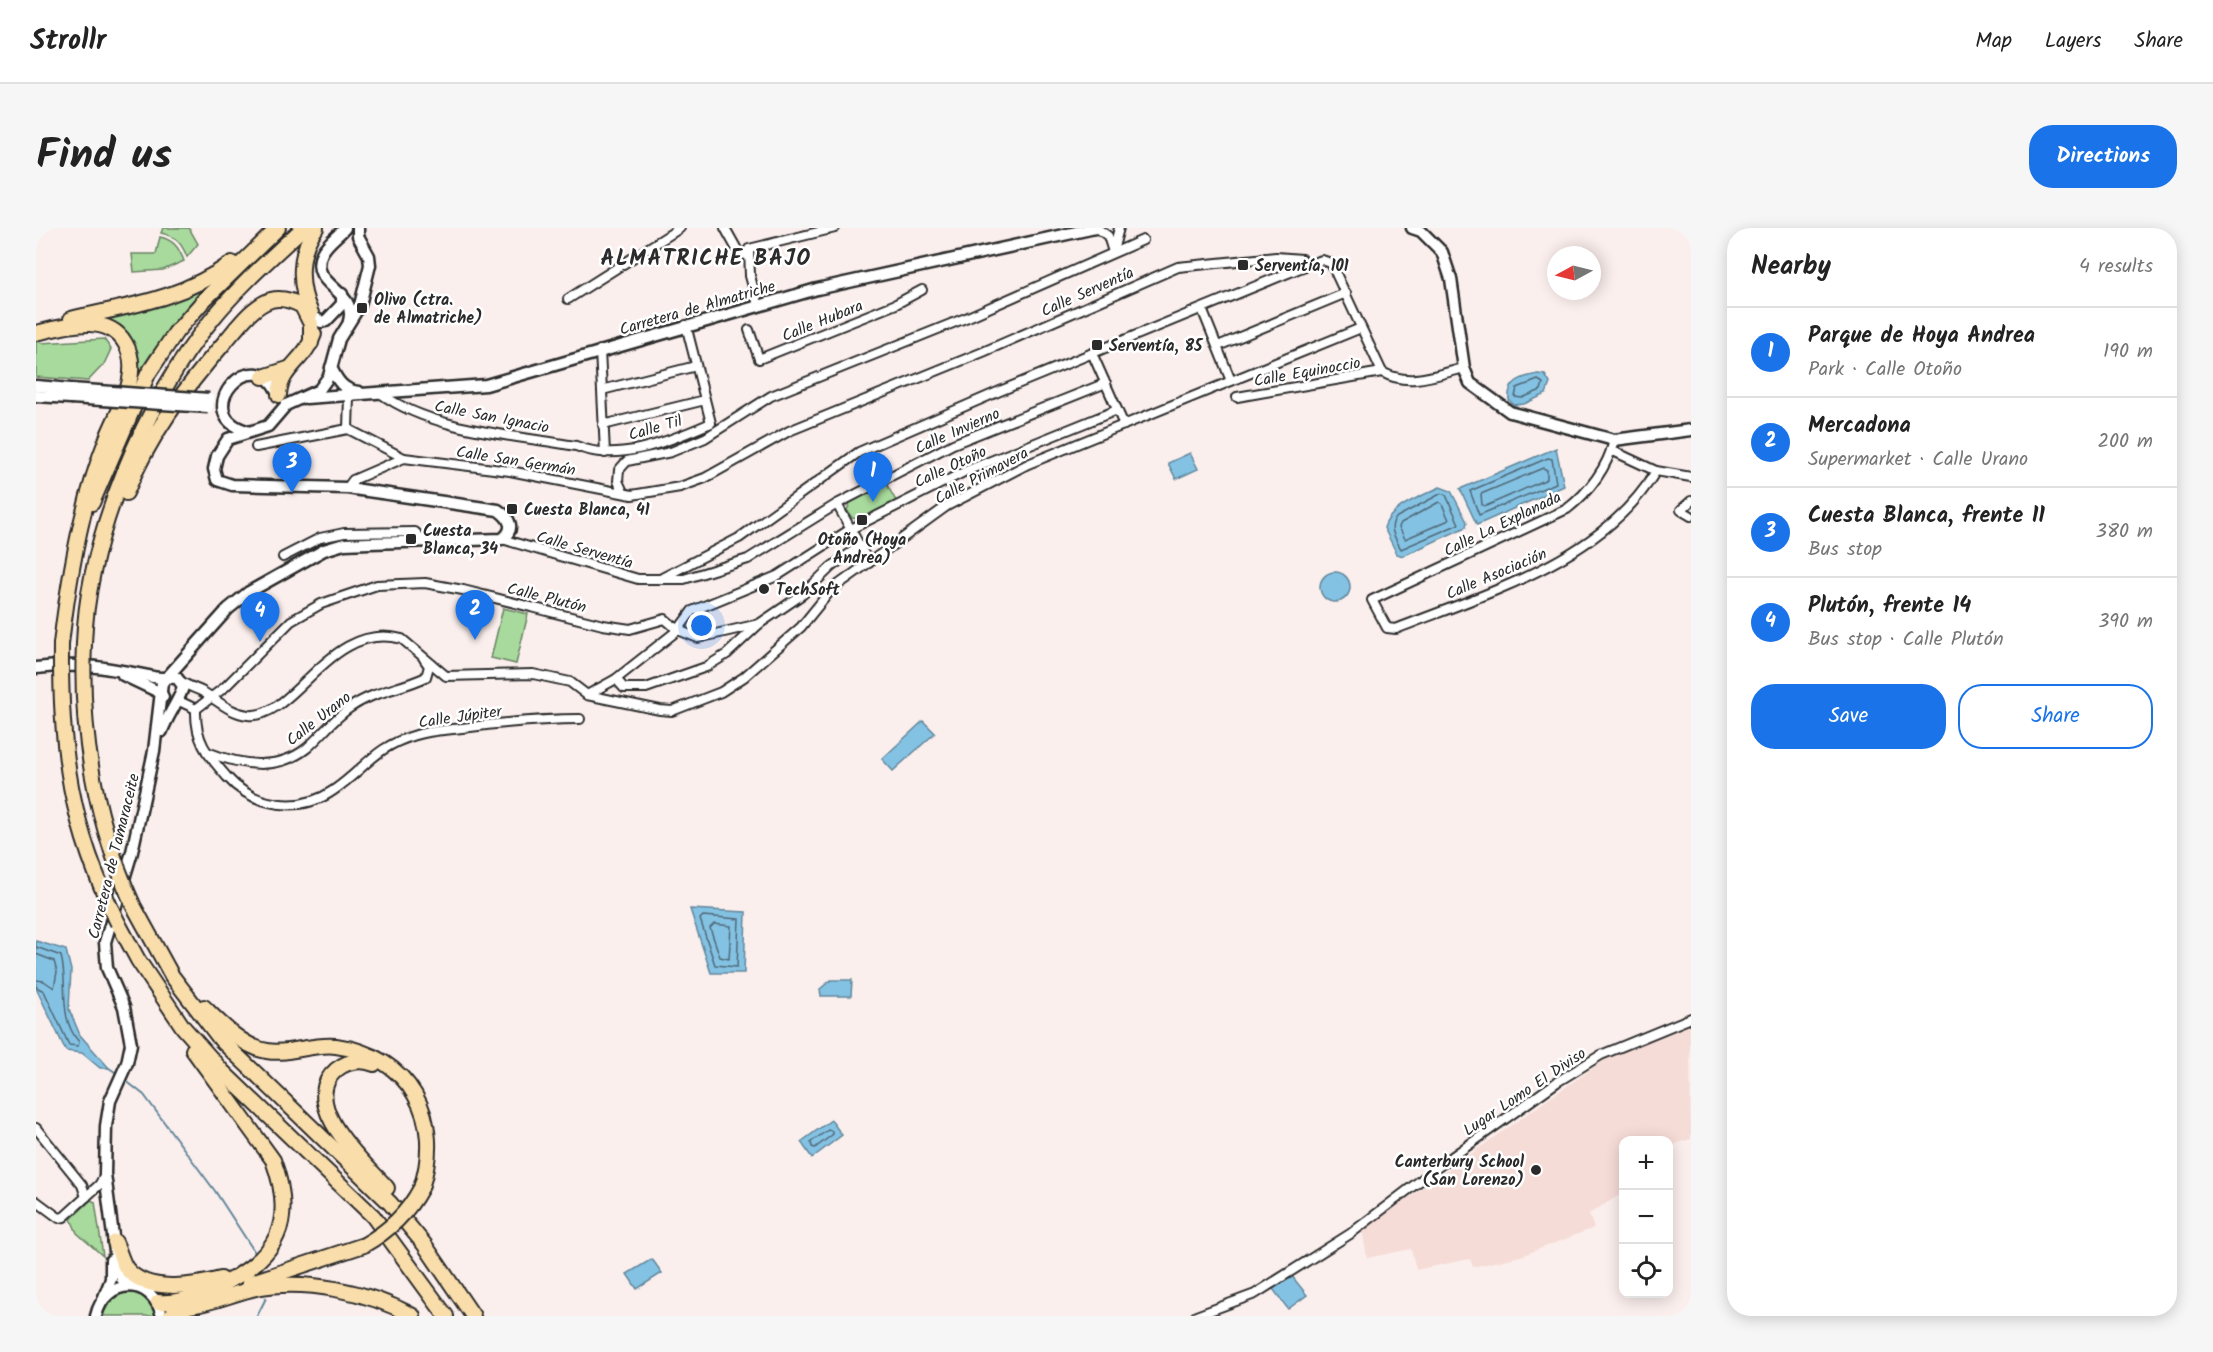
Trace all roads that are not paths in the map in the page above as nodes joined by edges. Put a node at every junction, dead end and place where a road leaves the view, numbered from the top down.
1 (272, 228) edge
2 (278, 228) edge
3 (303, 228) edge
4 (316, 228) edge
5 (345, 228) edge
6 (358, 228) edge
7 (680, 228) edge
8 (725, 228) edge
9 (835, 228) edge
10 (1096, 228) edge
11 (1119, 228) edge
12 (1412, 228) edge
13 (333, 240) junction
14 (1143, 240) dead end
15 (361, 243) junction
16 (1113, 252) junction
17 (749, 256) junction
18 (1305, 266) junction
19 (922, 290) dead end
20 (1346, 293) junction
21 (342, 294) junction
22 (568, 299) dead end
23 (758, 305) junction
24 (1202, 309) junction
25 (313, 316) junction
26 (686, 325) junction
27 (36, 327) edge
28 (347, 327) junction
29 (1361, 328) junction
30 (749, 330) dead end
31 (36, 333) edge
32 (311, 343) junction
33 (1218, 346) junction
34 (600, 350) junction
35 (1092, 353) junction
36 (331, 366) junction
37 (696, 366) junction
38 (290, 368) junction
39 (1464, 368) junction
40 (1382, 372) junction
41 (263, 377) junction
42 (1232, 381) junction
43 (1106, 383) junction
44 (36, 386) edge
45 (227, 389) junction
46 (602, 390) junction
47 (71, 393) junction
48 (375, 393) junction
49 (279, 395) junction
50 (36, 396) edge
51 (349, 396) junction
52 (1237, 397) dead end
53 (306, 398) junction
54 (705, 400) junction
55 (208, 403) junction
56 (1117, 410) junction
57 (225, 413) junction
58 (276, 417) junction
59 (603, 425) junction
60 (1124, 425) junction
61 (348, 429) junction
62 (1691, 430) edge
63 (247, 431) junction
64 (228, 439) junction
65 (1612, 445) junction
66 (256, 447) dead end
67 (605, 453) junction
68 (404, 458) junction
69 (1656, 471) junction
70 (1691, 477) edge
71 (348, 488) junction
72 (623, 492) junction
73 (1691, 501) edge
74 (837, 504) junction
75 (1691, 516) edge
76 (83, 524) junction
77 (849, 530) junction
78 (502, 539) junction
79 (425, 542) junction
80 (860, 546) junction
81 (283, 557) dead end
82 (870, 563) junction
83 (660, 579) junction
84 (759, 624) junction
85 (1387, 628) joint
86 (678, 630) junction
87 (84, 636) junction
88 (198, 645) junction
89 (423, 657) junction
90 (103, 667) junction
91 (36, 668) edge
92 (167, 678) junction
93 (616, 679) junction
94 (182, 682) junction
95 (161, 693) junction
96 (587, 695) junction
97 (210, 698) junction
98 (177, 700) junction
99 (196, 709) junction
100 (580, 719) dead end
101 (154, 751) junction
102 (206, 752) junction
103 (162, 950) junction
104 (135, 962) junction
105 (1691, 1018) edge
106 (398, 1075) junction
107 (36, 1128) edge
108 (105, 1174) junction
109 (86, 1197) junction
110 (36, 1201) edge
111 (110, 1212) junction
112 (115, 1242) junction
113 (246, 1272) junction
114 (130, 1286) junction
115 (213, 1295) junction
116 (104, 1298) junction
117 (160, 1309) edge
118 (189, 1311) edge
119 (96, 1316) edge
120 (170, 1316) edge
121 (413, 1316) edge
122 (446, 1316) edge
123 (475, 1316) edge
124 (1196, 1316) edge

1 - 27 highway
2 - 76 highway
3 - 87 highway
4 - 25 highway
5 - 13 main road
6 - 15 main road
7 - 22 street
8 - 17 street
9 - 17 street
10 - 16 street
10 - 23 main road, Carretera de Almatriche
11 - 16 street
12 - 39 main road
13 - 15 main road
13 - 21 main road
14 - 16 street, Calle Serventía
15 - 28 main road
16 - 72 street, Calle Serventía
17 - 23 street
18 - 20 street
18 - 24 street
18 - 72 street, Calle Serventía
19 - 30 street, Calle Hubara
20 - 29 street
20 - 33 street
21 - 25 main road
21 - 28 main road
23 - 26 main road, Carretera de Almatriche
24 - 33 street
24 - 35 street
25 - 32 highway
26 - 34 main road, Carretera de Almatriche
26 - 37 street
28 - 36 main road
29 - 40 street
29 - 42 street, Calle Primavera
31 - 76 highway
32 - 38 highway
32 - 87 highway
33 - 42 street
34 - 46 street
34 - 48 main road, Carretera de Almatriche
35 - 43 street
35 - 83 street
36 - 48 main road
36 - 53 main road
37 - 46 street
37 - 54 street
38 - 41 highway
38 - 49 highway
39 - 40 street
39 - 65 main road
40 - 52 street, Calle Equinoccio
41 - 45 main road
41 - 49 main road
42 - 60 street, Calle Primavera
43 - 56 street
43 - 74 street, Calle Invierno
44 - 47 main road
45 - 55 main road
45 - 57 main road
46 - 59 street
47 - 50 main road
47 - 55 main road, bridge
48 - 51 main road, Carretera de Almatriche
48 - 67 street, Calle San Ignacio
49 - 53 main road, Carretera de Almatriche
49 - 58 main road
51 - 53 main road, Carretera de Almatriche
51 - 61 street
53 - 58 main road
54 - 59 street
54 - 67 street, Calle Til
55 - 57 main road
56 - 60 street
56 - 77 street, Calle Otoño
57 - 63 main road
57 - 64 main road
58 - 63 main road
59 - 67 street
60 - 82 street, Calle Primavera
61 - 66 street
61 - 68 street, Calle San Germán
62 - 65 main road
63 - 64 main road
64 - 71 main road
65 - 69 street
65 - 85 street, Calle La Explanada
68 - 71 street
68 - 72 street, Calle San Germán
69 - 70 street
69 - 85 street, Calle Asociación
71 - 78 main road
73 - 75 street
74 - 77 street
74 - 83 street, Calle Invierno
76 - 104 highway, bridge
77 - 80 street
77 - 86 street, Calle Otoño
78 - 79 main road
78 - 83 street, Calle Serventía
79 - 81 street
79 - 88 main road
80 - 82 street
80 - 84 street
82 - 96 street, Calle Primavera
84 - 86 street
84 - 93 street
86 - 93 street, Calle Otoño
86 - 97 street, Calle Plutón
87 - 103 highway, bridge
88 - 92 main road
88 - 94 main road
89 - 96 street
89 - 97 street
89 - 102 street, Calle Urano
90 - 91 main road
90 - 92 main road
90 - 95 main road
92 - 94 main road
92 - 95 main road
93 - 96 street, Calle Otoño
94 - 97 street
94 - 98 main road
95 - 98 main road
95 - 101 main road, Carretera de Tamaraceite
97 - 99 street, Calle Plutón
98 - 99 street
98 - 101 main road, Carretera de Tamaraceite
99 - 102 street
100 - 102 street, Calle Júpiter
101 - 108 main road, Carretera de Tamaraceite
103 - 106 highway
103 - 123 highway
104 - 113 highway
104 - 122 highway
105 - 124 street, Lugar Lomo El Diviso
106 - 115 highway, bridge
106 - 123 highway
107 - 109 street
108 - 109 street
108 - 111 main road, Carretera de Tamaraceite
109 - 110 street
111 - 112 main road, Carretera de Tamaraceite
111 - 116 main road, Carretera de Tamaraceite
112 - 113 highway
112 - 114 main road, Carretera de Tamaraceite
113 - 115 highway
114 - 116 main road
114 - 117 main road
115 - 117 highway
115 - 118 highway
115 - 121 highway
116 - 119 main road, Carretera de Tamaraceite
118 - 120 highway

